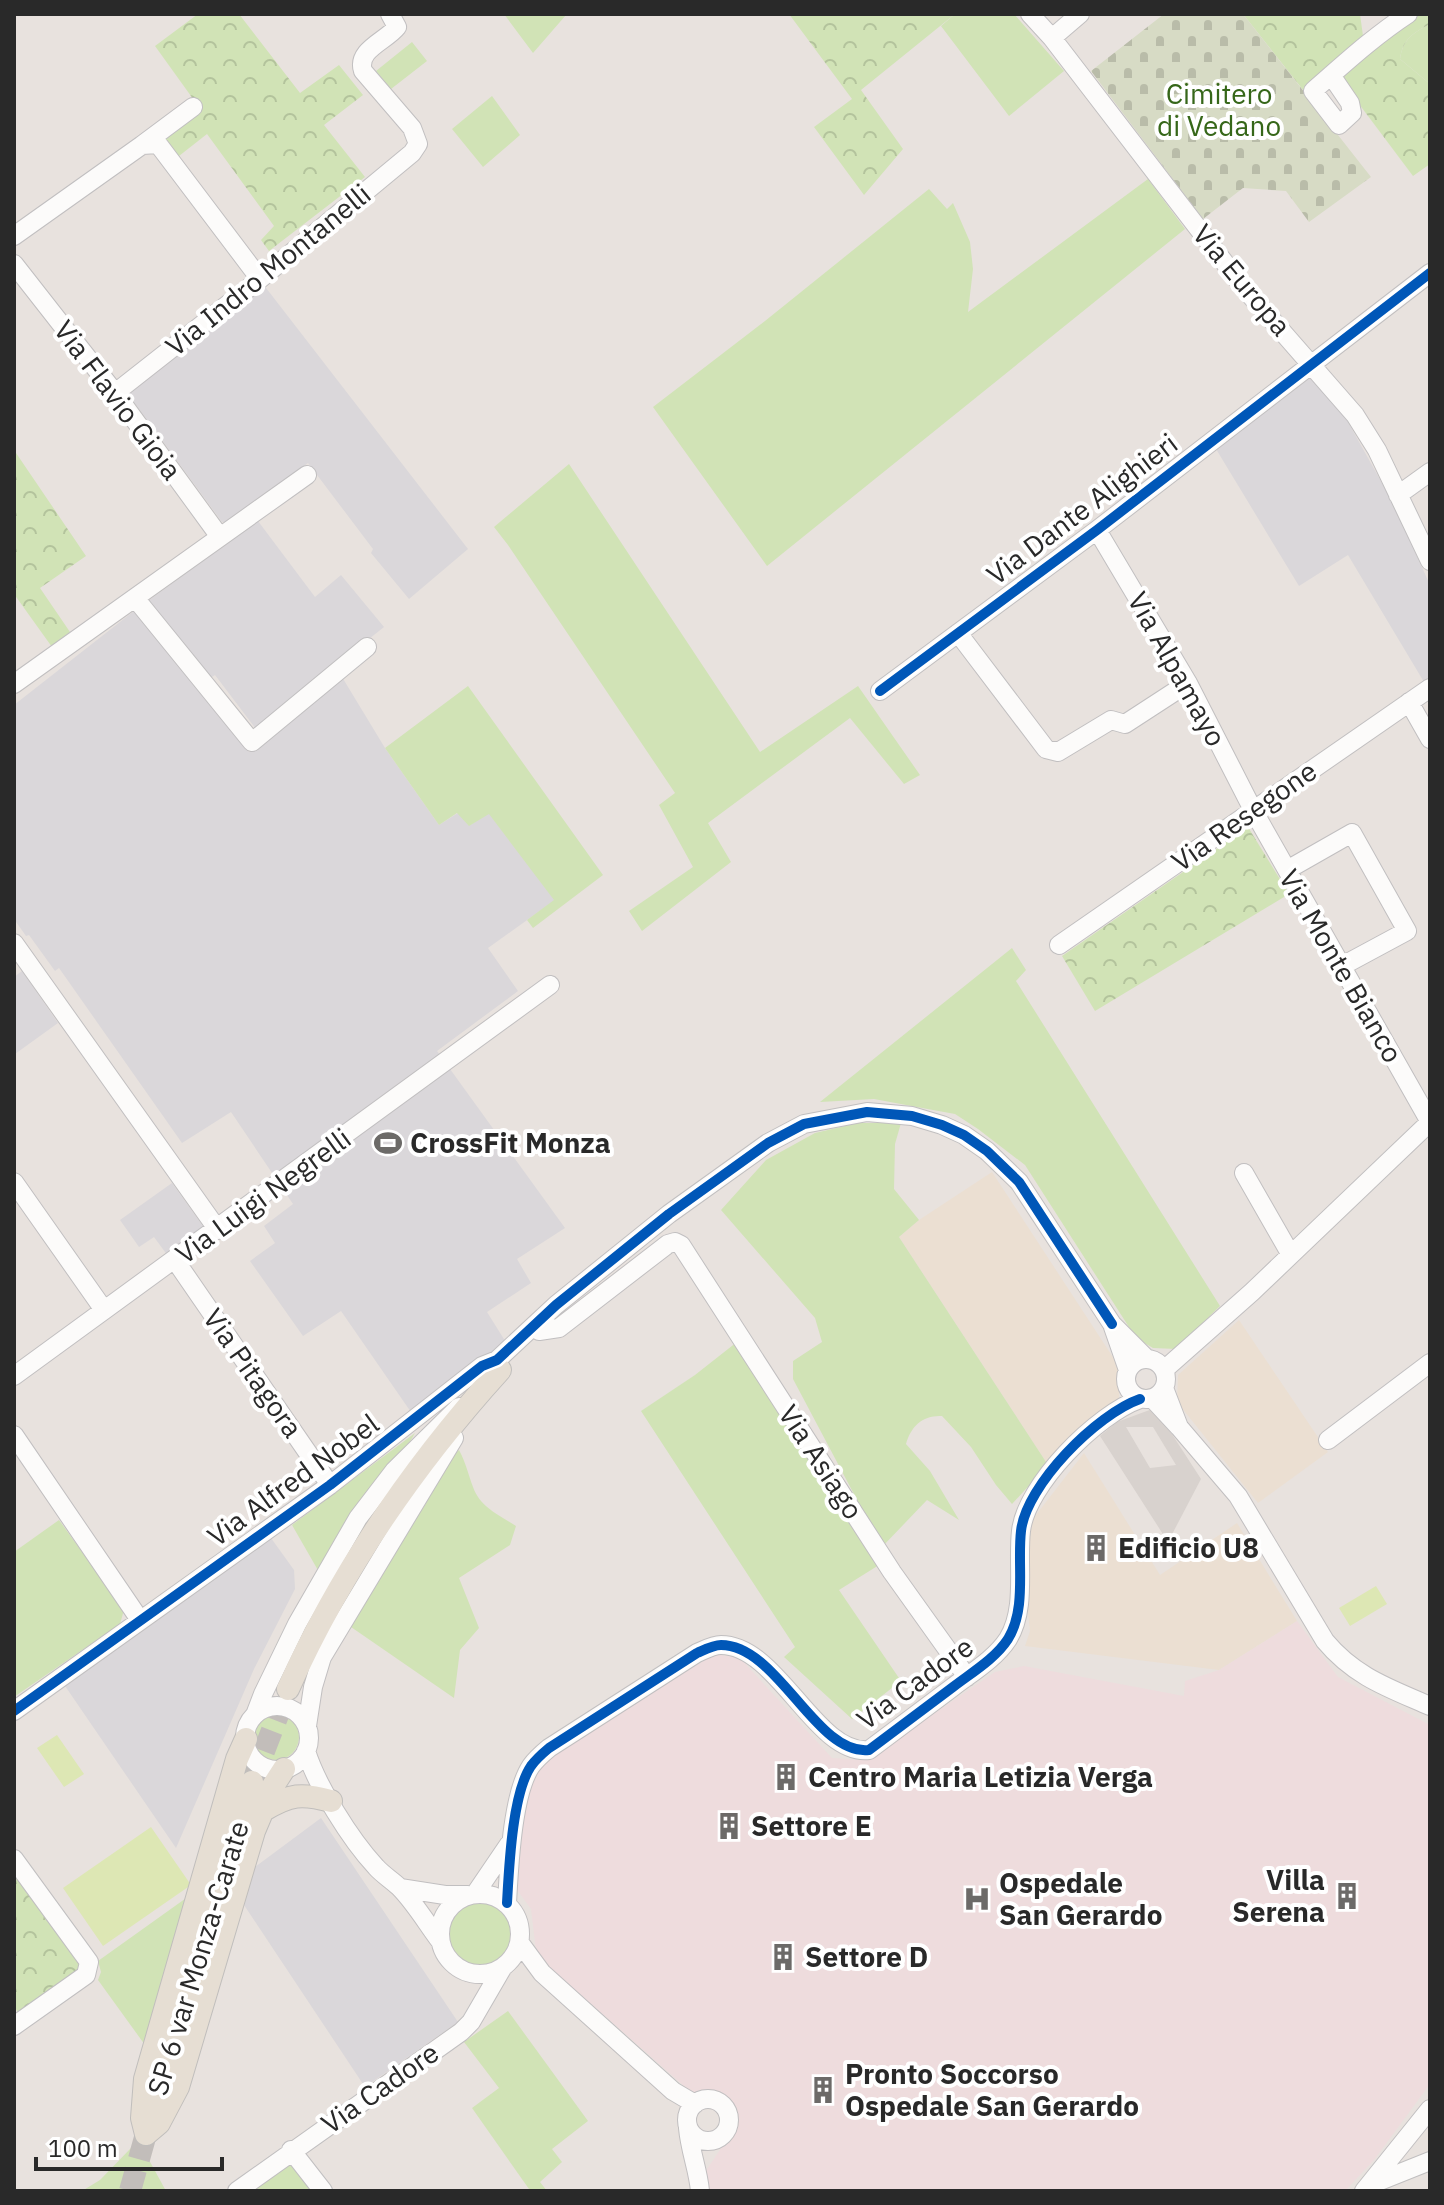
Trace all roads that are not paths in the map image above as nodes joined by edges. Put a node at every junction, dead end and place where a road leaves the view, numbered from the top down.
1 (390, 14) edge
2 (1030, 14) edge
3 (1080, 14) edge
4 (1408, 14) edge
5 (1052, 38) junction
6 (1331, 75) dead end
7 (193, 107) dead end
8 (142, 145) junction
9 (14, 236) edge
10 (14, 264) edge
11 (1430, 273) edge
12 (260, 279) junction
13 (1312, 363) junction
14 (115, 393) junction
15 (1430, 472) edge
16 (307, 475) dead end
17 (1398, 495) junction
18 (1097, 530) junction
19 (220, 537) junction
20 (1430, 561) edge
21 (135, 598) junction
22 (958, 633) junction
23 (367, 647) dead end
24 (1188, 683) junction
25 (14, 684) edge
26 (1430, 688) edge
27 (880, 691) dead end
28 (1409, 702) junction
29 (1430, 739) edge
30 (1253, 810) junction
31 (1287, 870) junction
32 (14, 943) edge
33 (1059, 945) dead end
34 (1342, 966) junction
35 (550, 985) dead end
36 (1430, 1122) edge
37 (1244, 1173) dead end
38 (14, 1182) edge
39 (218, 1230) junction
40 (681, 1245) joint
41 (1291, 1255) junction
42 (175, 1260) junction
43 (592, 1282) junction
44 (104, 1310) junction
45 (1112, 1324) junction
46 (539, 1331) junction
47 (1145, 1357) junction
48 (1430, 1363) edge
49 (498, 1365) junction
50 (1165, 1369) junction
51 (1128, 1370) junction
52 (14, 1376) edge
53 (1152, 1395) junction
54 (458, 1407) junction
55 (14, 1435) edge
56 (1328, 1440) dead end
57 (412, 1475) junction
58 (330, 1485) junction
59 (140, 1620) junction
60 (967, 1677) junction
61 (288, 1689) tunnel mouth
62 (1430, 1706) edge
63 (14, 1711) edge
64 (255, 1715) junction
65 (307, 1726) junction
66 (246, 1739) junction
67 (306, 1751) junction
68 (287, 1768) junction
69 (252, 1782) tunnel mouth
70 (328, 1797) junction
71 (264, 1810) junction
72 (510, 1841) junction
73 (14, 1859) edge
74 (400, 1888) junction
75 (472, 1894) junction
76 (507, 1903) junction
77 (440, 1941) junction
78 (520, 1943) junction
79 (506, 1965) junction
80 (542, 1973) junction
81 (476, 1974) junction
82 (480, 2009) junction
83 (14, 2026) edge
84 (673, 2091) junction
85 (695, 2104) junction
86 (1430, 2109) edge
87 (688, 2125) junction
88 (146, 2134) junction
89 (711, 2141) junction
90 (1403, 2144) junction
91 (291, 2150) junction
92 (1427, 2163) edge
93 (697, 2166) junction
94 (1367, 2188) edge
95 (237, 2191) edge
96 (323, 2191) edge
97 (700, 2191) edge

1 - 12 street, Via Indro Montanelli
2 - 5 street, Via Europa
3 - 5 street
4 - 6 street
5 - 13 street, Via Europa
7 - 8 street
8 - 9 street
8 - 12 street
10 - 14 street, Via Flavio Gioia
11 - 13 street, Via Dante Alighieri
12 - 14 street, Via Indro Montanelli
13 - 17 street, Via Europa
13 - 18 street, Via Dante Alighieri
14 - 19 street, Via Flavio Gioia
15 - 17 street
16 - 19 street
17 - 20 street, Via Europa
18 - 22 street, Via Dante Alighieri
18 - 24 street, Via Alpamayo
19 - 21 street
21 - 23 street
21 - 25 street
22 - 24 street
22 - 27 street, Via Dante Alighieri
24 - 30 street, Via Alpamayo
26 - 28 street, Via Resegone
28 - 29 street
28 - 30 street, Via Resegone
30 - 31 street, Via Monte Bianco
30 - 33 street, Via Resegone
31 - 34 street, Via Monte Bianco
31 - 34 street
32 - 39 street
34 - 36 street, Via Monte Bianco
35 - 39 street, Via Luigi Negrelli
36 - 41 street
37 - 41 street
38 - 44 street
39 - 42 street, Via Luigi Negrelli
40 - 46 street, Via Alfred Nobel
40 - 60 street, Via Asiago
41 - 50 street
42 - 44 street, Via Luigi Negrelli
42 - 58 street, Via Pitagora
43 - 45 street
43 - 46 street, Via Alfred Nobel
43 - 49 street, Via Alfred Nobel
44 - 52 street, Via Luigi Negrelli
45 - 47 street
45 - 51 street
46 - 49 street, Via Alfred Nobel
47 - 50 street
47 - 51 street
48 - 56 street
49 - 54 street
49 - 57 main road
49 - 58 street, Via Alfred Nobel
49 - 65 street
50 - 53 street
51 - 53 street
53 - 60 street, Via Cadore
53 - 62 street
54 - 57 main road
54 - 64 street
55 - 59 street
57 - 61 main road
58 - 59 street, Via Alfred Nobel
59 - 63 street, Via Alfred Nobel
60 - 72 street, Via Cadore
64 - 65 street
64 - 66 street
65 - 67 street
66 - 68 street
66 - 88 main road
67 - 68 street
67 - 70 street
68 - 70 street
68 - 71 main road
69 - 88 main road, SP 6 var Monza-Carate
70 - 71 main road
70 - 74 street
71 - 88 main road
72 - 75 street, Via Cadore
72 - 76 street, Via Cadore
73 - 83 street
74 - 75 street
74 - 77 street
75 - 76 street
75 - 77 street, Via Cadore
76 - 78 street, Via Cadore
77 - 81 street
78 - 79 street, Via Cadore
78 - 80 street
79 - 80 street
79 - 81 street
79 - 82 street, Via Cadore
80 - 84 street
81 - 82 street
82 - 91 street, Via Cadore
84 - 85 street
84 - 87 street
85 - 87 street
85 - 89 street
86 - 90 street
87 - 89 street
87 - 93 street
89 - 93 street
90 - 92 street
90 - 94 street
91 - 95 street, Via Cadore
91 - 96 street
92 - 94 street
93 - 97 street

